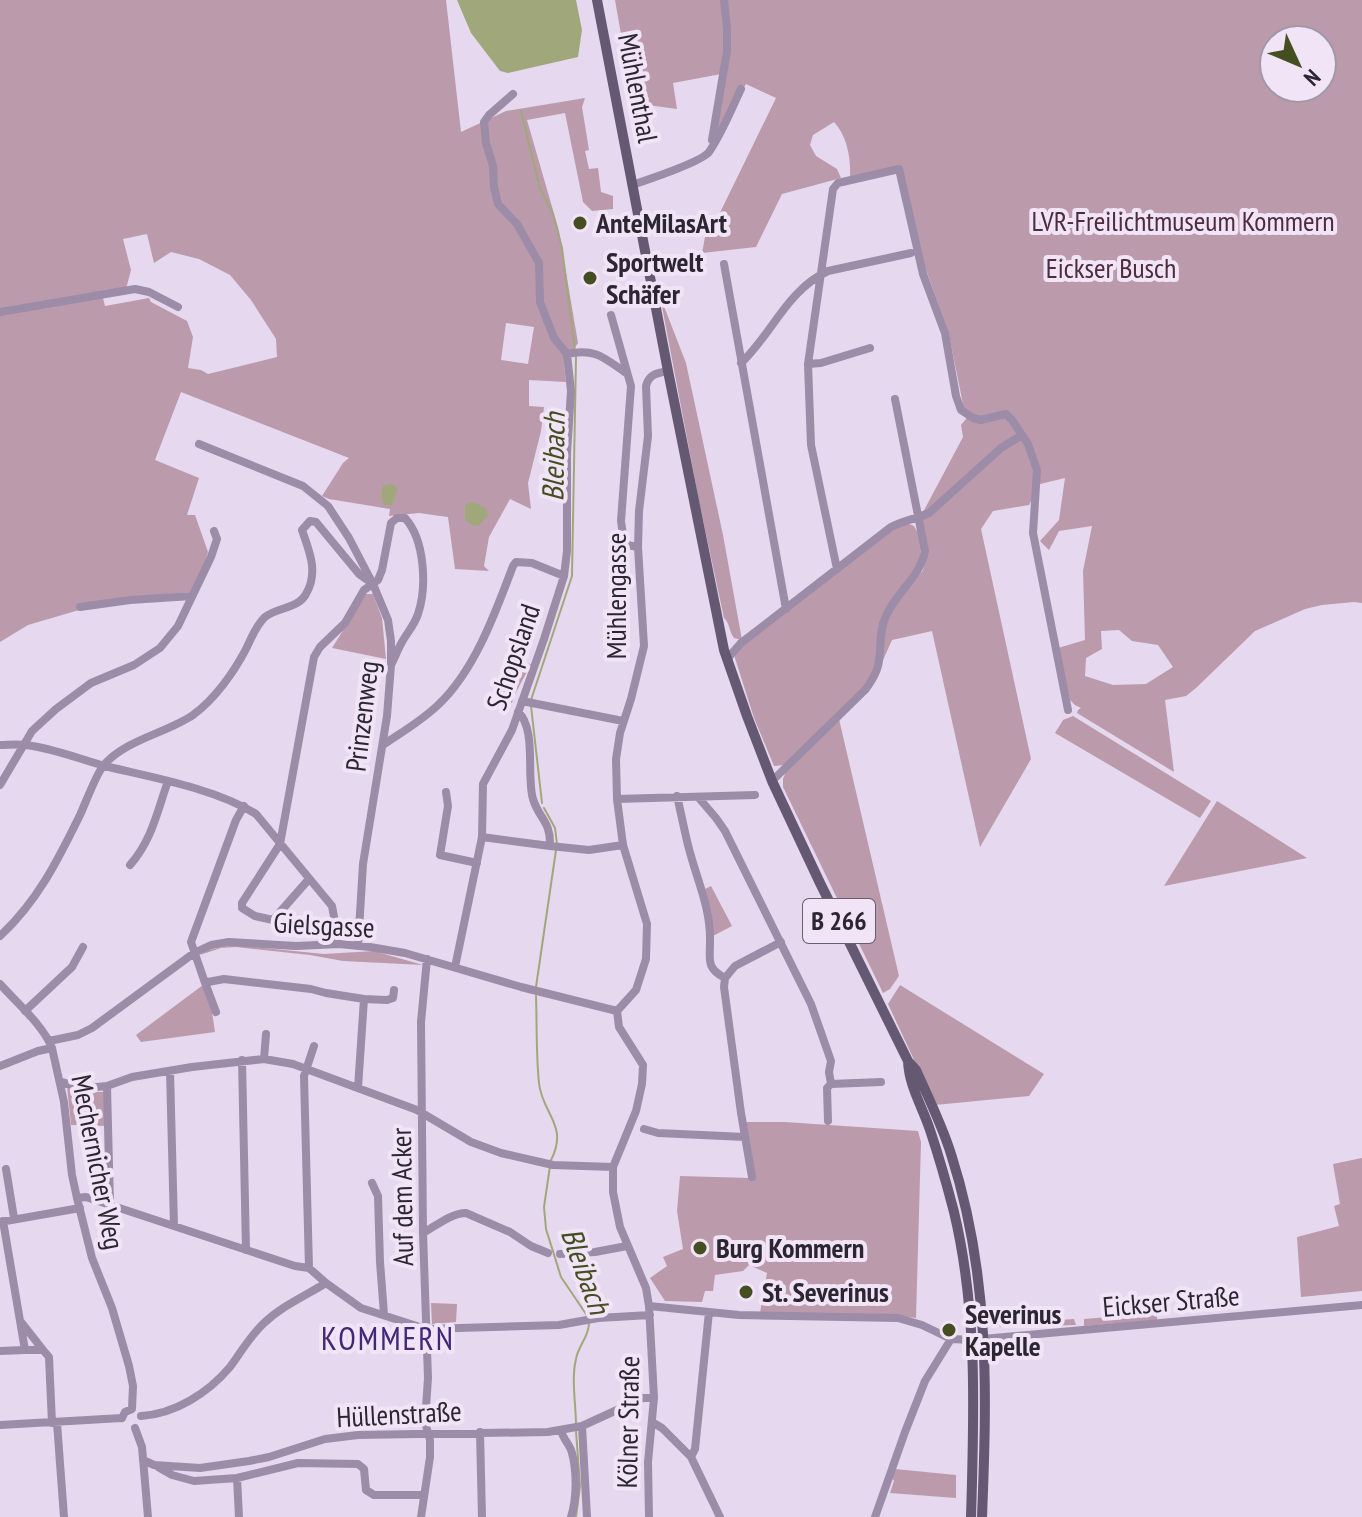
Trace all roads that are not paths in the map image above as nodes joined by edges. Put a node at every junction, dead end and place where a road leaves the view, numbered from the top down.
1 (597, 0) edge
2 (724, 0) edge
3 (741, 89) dead end
4 (513, 94) dead end
5 (711, 145) junction
6 (632, 185) junction
7 (911, 253) dead end
8 (724, 264) dead end
9 (820, 274) junction
10 (178, 307) dead end
11 (0, 312) edge
12 (611, 315) dead end
13 (870, 348) dead end
14 (572, 353) junction
15 (741, 363) junction
16 (808, 364) junction
17 (668, 371) junction
18 (626, 373) junction
19 (895, 399) dead end
20 (1022, 435) junction
21 (199, 444) dead end
22 (918, 518) junction
23 (214, 531) dead end
24 (638, 547) junction
25 (837, 569) junction
26 (564, 576) junction
27 (373, 584) junction
28 (192, 596) junction
29 (80, 607) dead end
30 (786, 609) junction
31 (722, 636) junction
32 (741, 643) junction
33 (727, 659) junction
34 (391, 665) junction
35 (528, 703) junction
36 (1068, 710) dead end
37 (518, 712) junction
38 (387, 716) junction
39 (623, 721) junction
40 (405, 730) junction
41 (0, 745) edge
42 (25, 745) junction
43 (383, 745) junction
44 (103, 766) junction
45 (168, 781) junction
46 (772, 781) junction
47 (0, 785) edge
48 (446, 792) dead end
49 (755, 795) dead end
50 (677, 796) junction
51 (698, 797) junction
52 (617, 799) junction
53 (244, 806) junction
54 (482, 837) junction
55 (280, 844) junction
56 (623, 845) junction
57 (555, 847) junction
58 (477, 863) junction
59 (130, 865) dead end
60 (309, 879) junction
61 (0, 936) edge
62 (781, 942) junction
63 (339, 944) junction
64 (358, 946) junction
65 (83, 947) dead end
66 (194, 953) junction
67 (427, 959) junction
68 (455, 967) junction
69 (725, 978) junction
70 (204, 980) junction
71 (0, 984) edge
72 (394, 990) dead end
73 (364, 999) junction
74 (25, 1011) junction
75 (617, 1011) junction
76 (216, 1012) dead end
77 (266, 1034) dead end
78 (50, 1044) junction
79 (314, 1046) dead end
80 (264, 1059) junction
81 (242, 1060) junction
82 (908, 1061) junction
83 (0, 1066) edge
84 (306, 1069) junction
85 (170, 1071) junction
86 (61, 1082) junction
87 (881, 1082) dead end
88 (831, 1084) junction
89 (107, 1086) junction
90 (358, 1088) junction
91 (423, 1113) junction
92 (828, 1121) dead end
93 (638, 1127) junction
94 (745, 1137) junction
95 (613, 1167) junction
96 (6, 1169) dead end
97 (752, 1177) dead end
98 (372, 1183) dead end
99 (77, 1198) junction
100 (110, 1205) junction
101 (80, 1208) junction
102 (14, 1218) junction
103 (2, 1221) edge
104 (174, 1226) junction
105 (423, 1233) junction
106 (627, 1246) junction
107 (246, 1250) junction
108 (548, 1253) dead end
109 (560, 1254) dead end
110 (309, 1268) junction
111 (326, 1283) junction
112 (1362, 1305) edge
113 (650, 1310) junction
114 (709, 1312) junction
115 (384, 1314) junction
116 (20, 1321) junction
117 (426, 1329) junction
118 (951, 1339) junction
119 (985, 1339) junction
120 (972, 1340) junction
121 (25, 1350) junction
122 (43, 1350) junction
123 (0, 1351) edge
124 (654, 1398) junction
125 (132, 1409) junction
126 (141, 1416) junction
127 (122, 1418) junction
128 (652, 1422) junction
129 (55, 1423) junction
130 (0, 1425) edge
131 (578, 1427) junction
132 (135, 1428) junction
133 (561, 1430) junction
134 (480, 1432) junction
135 (429, 1434) junction
136 (691, 1457) junction
137 (143, 1460) junction
138 (154, 1465) junction
139 (237, 1478) junction
140 (424, 1495) junction
141 (64, 1517) edge
142 (148, 1517) edge
143 (239, 1517) edge
144 (421, 1517) edge
145 (482, 1517) edge
146 (571, 1517) edge
147 (587, 1517) edge
148 (649, 1517) edge
149 (720, 1517) edge
150 (875, 1517) edge
151 (971, 1517) edge
152 (982, 1517) edge

1 - 6 main road, Mühlenthal / B 266
2 - 5 street
3 - 5 street
4 - 14 street
5 - 6 street
6 - 17 main road, B 266
7 - 9 street
8 - 15 street
9 - 15 street
9 - 16 street
9 - 20 street
10 - 11 street
12 - 18 street
13 - 16 street
14 - 18 street
14 - 26 street, Schopsland
15 - 30 street
16 - 25 street
17 - 24 street, Mühlengasse
17 - 31 main road, B 266
18 - 24 street
19 - 22 street
20 - 22 street
20 - 36 street
21 - 27 street, Prinzenweg
22 - 25 street
22 - 46 street
23 - 28 street
24 - 39 street, Mühlengasse
25 - 30 street
26 - 35 street, Schopsland
26 - 40 street
27 - 34 street, Prinzenweg
27 - 34 street
27 - 44 street
27 - 55 street
28 - 29 street
28 - 42 street
30 - 32 street
31 - 32 street
31 - 33 main road, B 266
32 - 33 street
33 - 46 main road, B 266
34 - 38 street, Prinzenweg
35 - 37 street, Schopsland
35 - 39 street
37 - 54 street, Schopsland
37 - 57 street
38 - 40 street
38 - 43 street, Prinzenweg
39 - 52 street, Mühlengasse
40 - 43 street
41 - 42 street
42 - 44 street
42 - 47 street
43 - 64 street, Prinzenweg
44 - 45 street
44 - 61 street
45 - 53 street
45 - 59 street
46 - 82 main road, B 266
48 - 58 street
49 - 51 street
50 - 51 street
50 - 52 street
50 - 69 street
51 - 62 street
52 - 56 street, Mühlengasse
53 - 55 street
53 - 66 street
54 - 57 street
54 - 58 street, Schopsland
55 - 60 street
55 - 60 street
56 - 57 street
56 - 75 street, Mühlengasse
58 - 68 street, Schopsland
60 - 63 street
62 - 69 street
62 - 88 street
63 - 64 street, Gielsgasse
63 - 66 street, Gielsgasse
64 - 67 street, Gielsgasse
65 - 74 street
66 - 70 street
66 - 78 street, Gielsgasse
67 - 68 street, Gielsgasse
67 - 91 street, Auf dem Acker
68 - 75 street, Gielsgasse
69 - 94 street
70 - 73 street
70 - 76 street
71 - 74 street, Mechernicher Weg
72 - 73 street
73 - 90 street
74 - 78 street, Mechernicher Weg
75 - 93 street, Kölner Straße
77 - 80 street
78 - 83 street, Gielsgasse
78 - 86 street, Mechernicher Weg
79 - 84 street
80 - 81 street
80 - 84 street
81 - 85 street
81 - 107 street
82 - 119 main road, B 266
82 - 120 main road, B 266
84 - 90 street
84 - 110 street
85 - 89 street
85 - 104 street
86 - 89 street
86 - 99 street, Mechernicher Weg
87 - 88 street
88 - 92 street
89 - 100 street
90 - 91 street
91 - 95 street
91 - 105 street, Auf dem Acker
93 - 94 street
93 - 95 street, Kölner Straße
94 - 97 street
95 - 106 street, Kölner Straße
96 - 102 street
98 - 115 street
99 - 100 street
99 - 101 street, Mechernicher Weg
100 - 104 street
101 - 102 street
101 - 125 street, Mechernicher Weg
102 - 103 street
103 - 116 street
104 - 107 street
105 - 108 street
105 - 117 street, Auf dem Acker
106 - 109 street
106 - 113 street, Kölner Straße
107 - 110 street
110 - 111 street
111 - 115 street
111 - 126 street
112 - 119 street, Eickser Straße
113 - 114 street
113 - 117 street
113 - 124 street, Kölner Straße
114 - 118 street
114 - 136 street
115 - 117 street
116 - 121 street
116 - 122 street
117 - 135 street, Auf dem Acker
118 - 120 street, Eickser Straße
118 - 150 street
119 - 120 street, Eickser Straße
119 - 152 main road, B 266
120 - 151 main road, B 266
121 - 122 street
121 - 123 street
122 - 129 street
124 - 128 street, Kölner Straße
124 - 131 street, Hüllenstraße
125 - 126 street
125 - 127 street
126 - 132 street
127 - 129 street
127 - 132 street
128 - 136 street
128 - 148 street, Kölner Straße
129 - 130 street
129 - 141 street
131 - 133 street, Hüllenstraße
131 - 147 street
132 - 137 street
133 - 134 street, Hüllenstraße
133 - 146 street
134 - 135 street, Hüllenstraße
134 - 145 street
135 - 138 street, Hüllenstraße
135 - 140 street, Auf dem Acker
136 - 149 street
137 - 138 street, Hüllenstraße
137 - 142 street
138 - 139 street
139 - 140 street
139 - 143 street
140 - 144 street, Auf dem Acker

